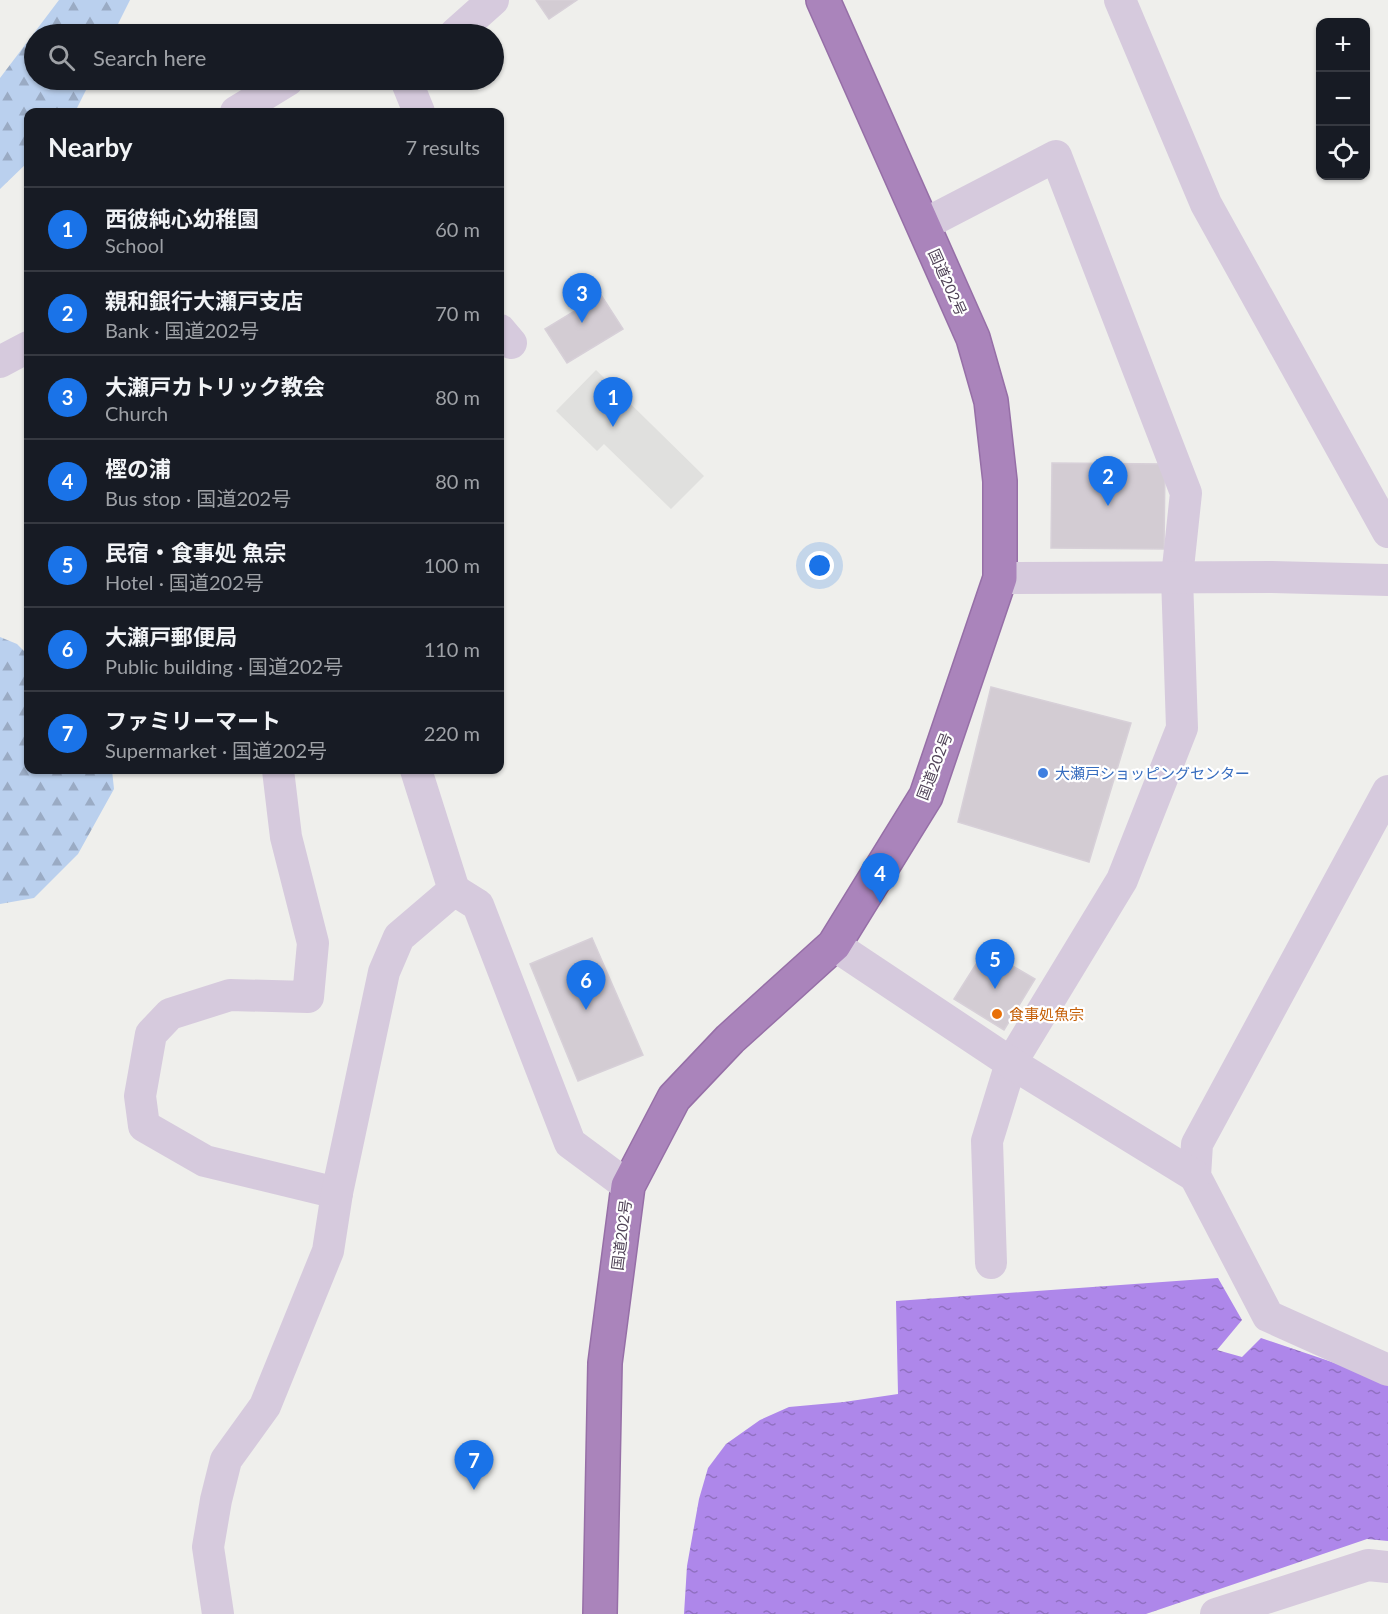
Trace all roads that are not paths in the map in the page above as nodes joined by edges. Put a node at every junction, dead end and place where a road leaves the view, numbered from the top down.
1 (494, 0) edge
2 (823, 0) edge
3 (1120, 0) edge
4 (466, 24) edge
5 (272, 90) edge
6 (401, 90) edge
7 (409, 90) edge
8 (242, 108) edge
9 (402, 108) edge
10 (417, 108) edge
11 (923, 225) junction
12 (24, 349) edge
13 (0, 362) edge
14 (1388, 532) edge
15 (1177, 577) junction
16 (1000, 578) junction
17 (1388, 580) edge
18 (278, 774) edge
19 (418, 774) edge
20 (1388, 790) edge
21 (454, 890) junction
22 (834, 945) junction
23 (1011, 1063) junction
24 (1195, 1176) junction
25 (628, 1186) junction
26 (338, 1193) junction
27 (991, 1263) dead end
28 (1388, 1370) edge
29 (1388, 1567) edge
30 (218, 1614) edge
31 (600, 1614) edge
32 (1216, 1614) edge

1 - 4 street
2 - 11 highway, 国道202号
3 - 14 street
5 - 8 street
6 - 9 street
7 - 10 street
11 - 15 street
11 - 16 highway, 国道202号
12 - 13 street
15 - 16 street
15 - 17 street
15 - 23 street
16 - 22 highway, 国道202号
18 - 26 street
19 - 21 street
20 - 24 street
21 - 25 street
21 - 26 street
22 - 23 street
22 - 25 highway, 国道202号
23 - 24 street
23 - 27 street
24 - 28 street
25 - 31 highway, 国道202号
26 - 30 street
29 - 32 street

